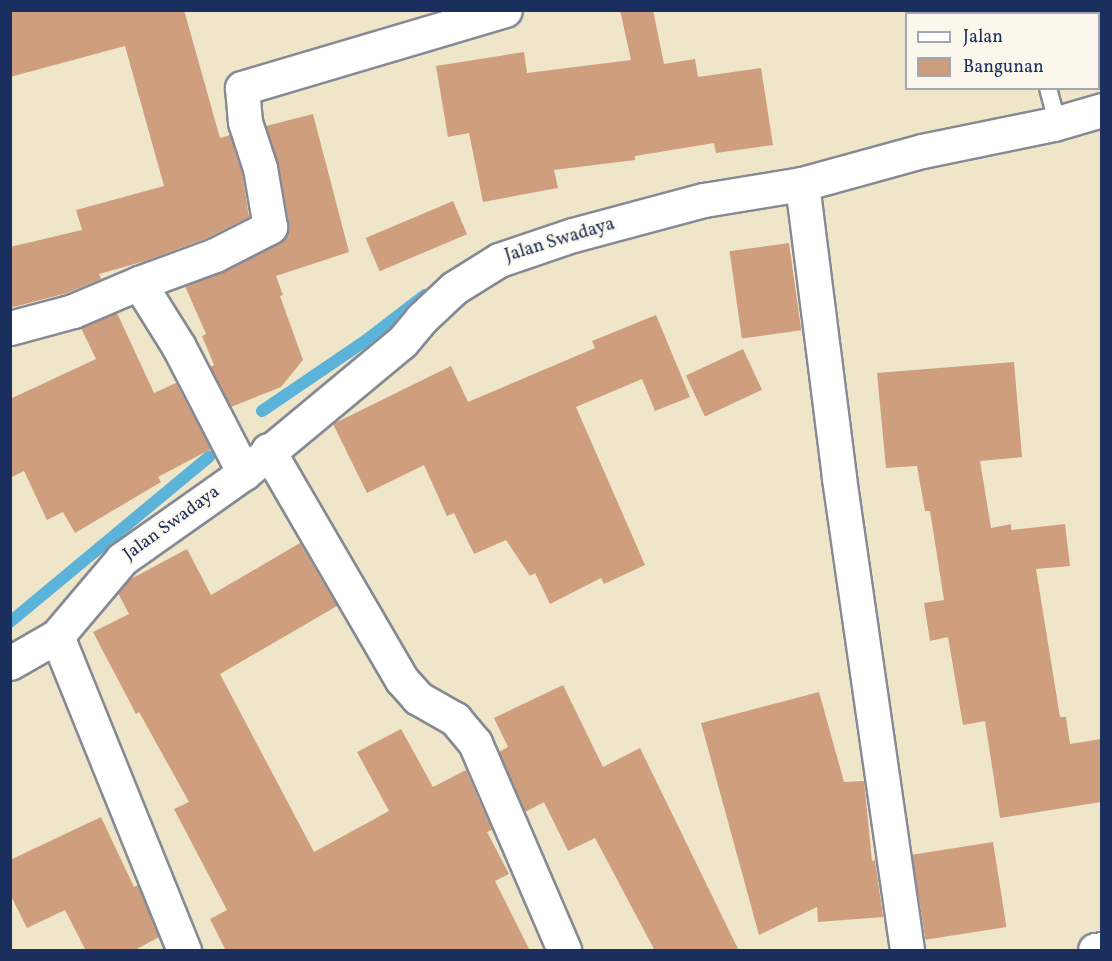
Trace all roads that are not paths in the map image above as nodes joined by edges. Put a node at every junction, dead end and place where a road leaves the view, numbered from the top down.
1 (505, 10) edge
2 (1048, 90) edge
3 (1101, 110) edge
4 (1055, 119) junction
5 (802, 184) junction
6 (139, 283) junction
7 (10, 328) edge
8 (268, 450) junction
9 (244, 473) junction
10 (57, 636) junction
11 (10, 663) edge
12 (1101, 949) edge
13 (184, 951) edge
14 (564, 951) edge
15 (907, 951) edge
16 (1095, 951) edge

1 - 6 street
2 - 4 lane
3 - 4 street, Jalan Swadaya
4 - 5 street, Jalan Swadaya
5 - 8 street, Jalan Swadaya
5 - 15 street
6 - 7 street
6 - 9 street
8 - 9 street, Jalan Swadaya
8 - 14 street
9 - 10 street, Jalan Swadaya
10 - 11 street, Jalan Swadaya
10 - 13 street
12 - 16 street

